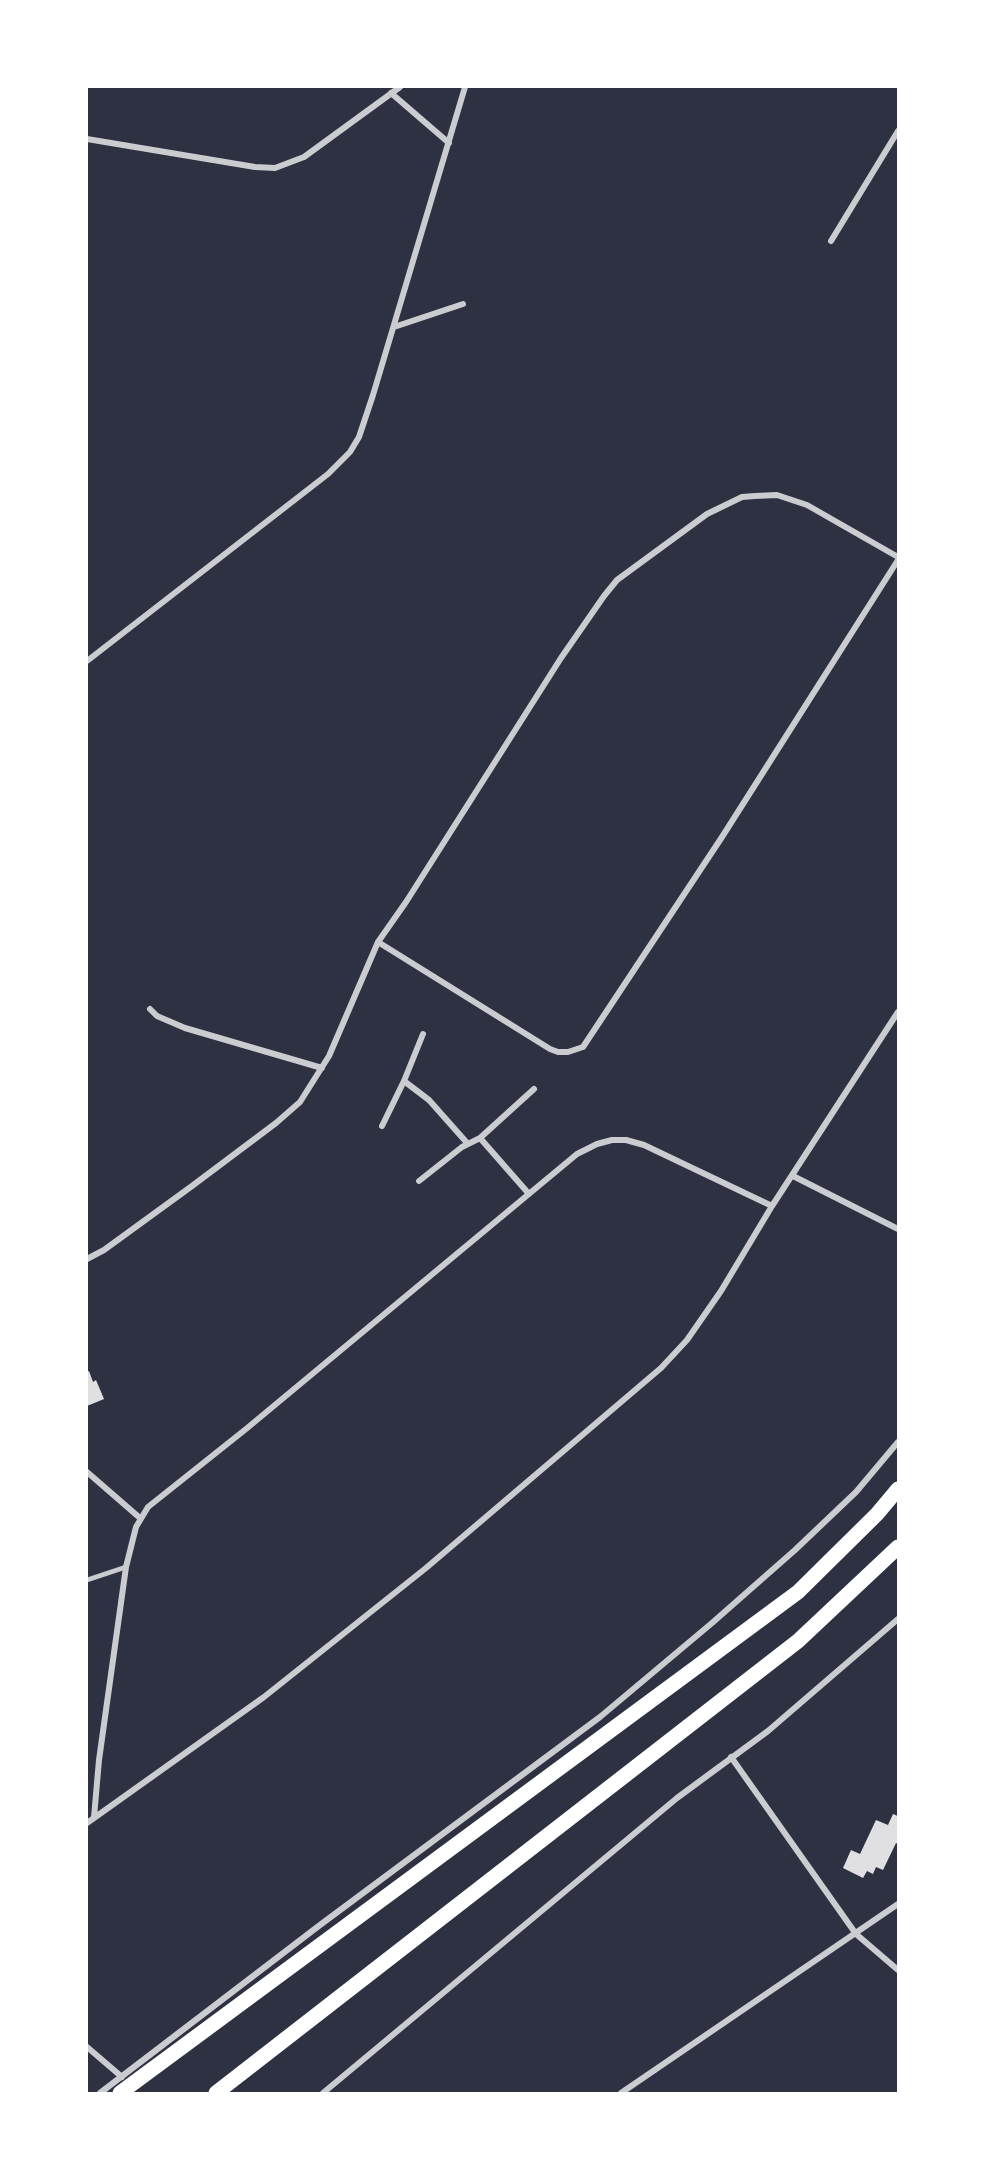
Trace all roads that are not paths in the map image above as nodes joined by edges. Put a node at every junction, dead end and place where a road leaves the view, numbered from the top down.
1 (400, 87) edge
2 (465, 87) edge
3 (391, 93) junction
4 (898, 131) edge
5 (87, 139) edge
6 (449, 143) junction
7 (831, 241) dead end
8 (463, 304) dead end
9 (394, 327) junction
10 (898, 559) edge
11 (87, 661) edge
12 (378, 942) junction
13 (150, 1009) dead end
14 (898, 1012) edge
15 (423, 1034) dead end
16 (322, 1068) junction
17 (404, 1081) junction
18 (534, 1089) dead end
19 (382, 1125) dead end
20 (480, 1138) junction
21 (468, 1143) junction
22 (793, 1176) junction
23 (419, 1181) dead end
24 (529, 1194) junction
25 (772, 1206) junction
26 (898, 1229) edge
27 (87, 1259) edge
28 (898, 1442) edge
29 (87, 1472) edge
30 (898, 1489) edge
31 (140, 1518) junction
32 (898, 1547) edge
33 (126, 1567) junction
34 (87, 1580) edge
35 (898, 1618) edge
36 (731, 1757) junction
37 (94, 1817) junction
38 (87, 1822) edge
39 (898, 1904) edge
40 (856, 1934) junction
41 (898, 1970) edge
42 (87, 2047) edge
43 (122, 2077) junction
44 (100, 2093) edge
45 (120, 2093) edge
46 (216, 2093) edge
47 (323, 2093) edge
48 (621, 2093) edge

1 - 3 street
2 - 6 street
3 - 5 street
3 - 6 street
4 - 7 street
6 - 9 street
8 - 9 street
9 - 11 street
10 - 12 street
10 - 12 street
12 - 16 street
13 - 16 street
14 - 22 street
15 - 17 street
16 - 27 street
17 - 19 street
17 - 21 street
18 - 20 street
20 - 21 street
20 - 24 street
21 - 23 street
22 - 25 street
22 - 26 street
24 - 25 street
24 - 31 street
25 - 37 street
28 - 43 street
29 - 31 street
30 - 45 main road
31 - 33 street
32 - 46 main road
33 - 34 lane
33 - 37 street
35 - 36 street
36 - 40 street
36 - 47 street
37 - 38 street
39 - 40 street
40 - 41 street
40 - 48 street
42 - 43 street
43 - 44 street

